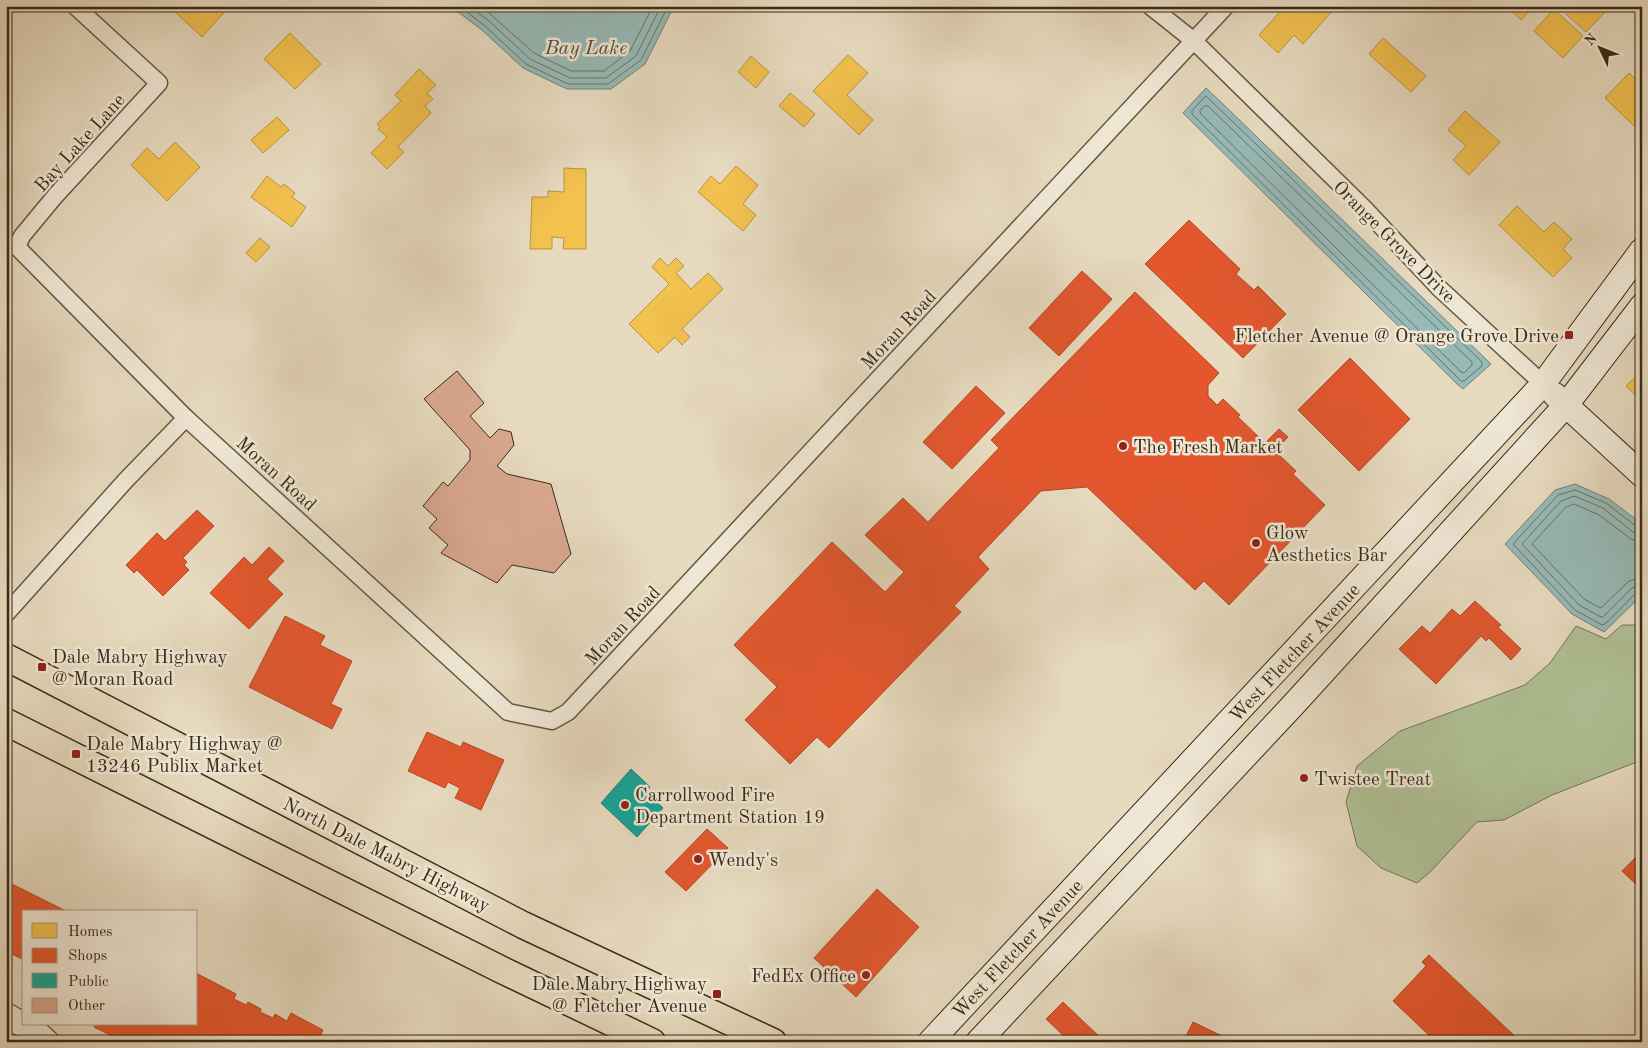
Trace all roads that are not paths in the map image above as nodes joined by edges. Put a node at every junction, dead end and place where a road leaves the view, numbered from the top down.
1 (75, 6) edge
2 (1150, 6) edge
3 (1226, 6) edge
4 (1194, 41) junction
5 (1642, 250) edge
6 (1642, 306) edge
7 (1544, 384) junction
8 (1566, 405) junction
9 (186, 418) junction
10 (1642, 475) edge
11 (6, 614) edge
12 (6, 657) edge
13 (1272, 676) junction
14 (1295, 703) junction
15 (6, 722) edge
16 (6, 1015) edge
17 (22, 1024) edge
18 (25, 1026) edge
19 (47, 1042) edge
20 (652, 1042) edge
21 (773, 1042) edge
22 (930, 1042) edge
23 (978, 1042) edge

1 - 9 street, Bay Lake Lane
2 - 4 street, Orange Grove Drive
3 - 4 street, Moran Road
4 - 7 street, Orange Grove Drive
4 - 9 street, Moran Road
5 - 7 main road, West Fletcher Avenue
6 - 8 main road, West Fletcher Avenue
7 - 8 main road, Orange Grove Drive
7 - 13 main road, West Fletcher Avenue
8 - 10 main road, Orange Grove Drive
8 - 14 main road, West Fletcher Avenue
9 - 11 street
12 - 21 main road, North Dale Mabry Highway
13 - 14 main road
13 - 22 main road, West Fletcher Avenue
14 - 23 main road, West Fletcher Avenue
15 - 20 main road
16 - 17 main road
18 - 19 main road

